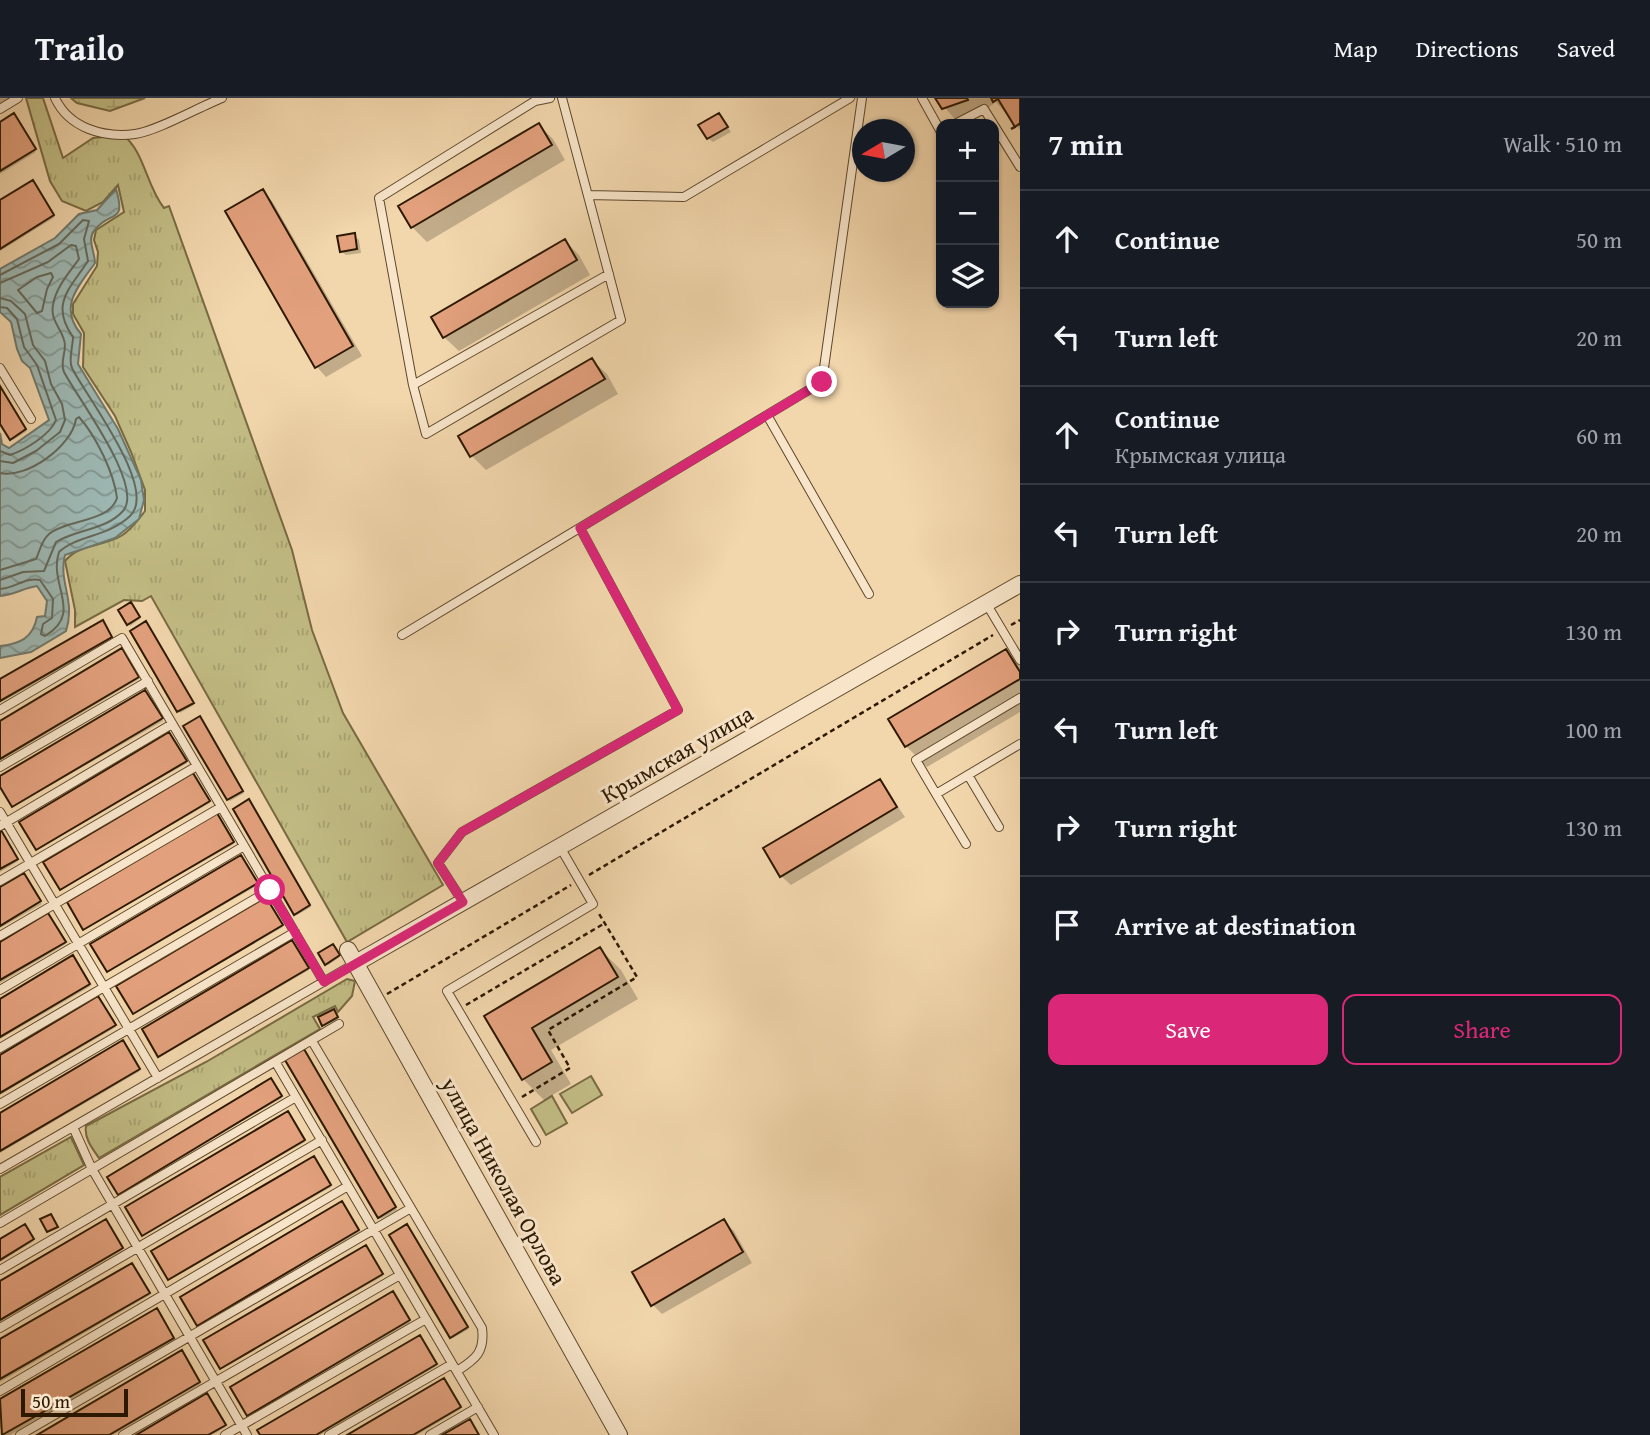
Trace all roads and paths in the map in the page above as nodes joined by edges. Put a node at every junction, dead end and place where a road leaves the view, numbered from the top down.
1 (18, 98) edge
2 (55, 98) edge
3 (222, 98) edge
4 (550, 98) edge
5 (562, 98) edge
6 (829, 98) edge
7 (862, 98) edge
8 (922, 98) edge
9 (846, 100) edge
10 (0, 109) edge
11 (965, 119) edge
12 (989, 119) edge
13 (936, 123) edge
14 (999, 138) edge
15 (1020, 167) edge
16 (588, 195) junction
17 (609, 274) junction
18 (0, 368) edge
19 (412, 385) junction
20 (767, 415) junction
21 (31, 419) dead end
22 (580, 528) junction
23 (1020, 584) edge
24 (869, 594) dead end
25 (986, 603) junction
26 (1020, 620) edge
27 (1002, 630) junction
28 (402, 635) dead end
29 (1020, 660) edge
30 (148, 681) junction
31 (1020, 698) edge
32 (0, 710) edge
33 (172, 723) junction
34 (1020, 744) edge
35 (197, 766) junction
36 (0, 767) edge
37 (968, 775) junction
38 (936, 794) junction
39 (220, 807) junction
40 (0, 812) edge
41 (3, 825) edge
42 (999, 827) dead end
43 (966, 844) dead end
44 (244, 846) junction
45 (560, 847) junction
46 (30, 863) junction
47 (580, 880) junction
48 (0, 881) edge
49 (270, 890) junction
50 (463, 902) junction
51 (593, 904) junction
52 (55, 905) junction
53 (605, 923) junction
54 (295, 932) junction
55 (0, 936) edge
56 (78, 944) junction
57 (352, 956) junction
58 (324, 982) junction
59 (104, 988) junction
60 (0, 990) edge
61 (376, 1000) junction
62 (458, 1010) junction
63 (339, 1024) dead end
64 (130, 1029) junction
65 (313, 1041) junction
66 (0, 1048) edge
67 (276, 1063) junction
68 (158, 1078) junction
69 (296, 1097) junction
70 (513, 1102) junction
71 (0, 1104) edge
72 (73, 1127) junction
73 (322, 1140) junction
74 (536, 1142) dead end
75 (0, 1169) edge
76 (92, 1169) junction
77 (348, 1186) junction
78 (113, 1205) junction
79 (411, 1208) junction
80 (0, 1223) edge
81 (374, 1230) junction
82 (138, 1248) junction
83 (0, 1270) edge
84 (400, 1275) junction
85 (165, 1294) junction
86 (426, 1319) junction
87 (0, 1328) edge
88 (189, 1336) junction
89 (454, 1368) junction
90 (216, 1381) junction
91 (0, 1391) edge
92 (478, 1407) junction
93 (242, 1425) junction
94 (20, 1435) edge
95 (123, 1435) edge
96 (225, 1435) edge
97 (247, 1435) edge
98 (329, 1435) edge
99 (430, 1435) edge
100 (494, 1435) edge
101 (619, 1435) edge

1 - 10 lane
2 - 3 lane
4 - 19 lane
5 - 16 lane
6 - 9 lane
7 - 20 lane
8 - 13 lane
9 - 16 lane
11 - 12 lane
14 - 15 lane
16 - 17 lane
17 - 19 lane
17 - 19 lane
18 - 21 lane
20 - 22 lane
20 - 24 lane
22 - 28 lane
22 - 50 lane
23 - 25 street, Крымская улица
25 - 27 lane
25 - 45 street, Крымская улица
26 - 27 path
27 - 29 lane
27 - 47 path
30 - 32 lane
30 - 33 lane
30 - 36 lane
31 - 38 lane
33 - 35 lane
33 - 41 lane
34 - 37 lane
35 - 39 lane
35 - 46 lane
37 - 38 lane
37 - 42 lane
38 - 43 lane
39 - 44 lane
39 - 52 lane
40 - 41 lane
41 - 46 lane
44 - 49 lane
44 - 56 lane
45 - 47 lane
45 - 50 street, Крымская улица
46 - 48 lane
46 - 52 lane
47 - 51 lane
47 - 61 path
49 - 54 lane
49 - 59 lane
50 - 57 street, Крымская улица
51 - 53 path
51 - 62 lane
52 - 55 lane
52 - 56 lane
53 - 62 path
53 - 70 path
54 - 58 lane
54 - 64 lane
56 - 59 lane
56 - 60 lane
57 - 58 lane
57 - 61 street, улица Николая Орлова
58 - 68 lane
59 - 64 lane
59 - 66 lane
61 - 101 street, улица Николая Орлова
62 - 70 lane
63 - 65 lane
64 - 68 lane
64 - 71 lane
65 - 67 lane
65 - 79 lane
67 - 69 lane
67 - 76 lane
68 - 72 lane
69 - 73 lane
69 - 78 lane
70 - 74 lane
72 - 75 lane
72 - 76 lane
73 - 77 lane
73 - 82 lane
76 - 78 lane
76 - 80 lane
77 - 81 lane
77 - 85 lane
78 - 82 lane
78 - 83 lane
79 - 81 lane
79 - 89 lane
81 - 84 lane
81 - 88 lane
82 - 85 lane
82 - 87 lane
84 - 86 lane
84 - 90 lane
85 - 88 lane
85 - 91 lane
86 - 89 lane
86 - 93 lane
88 - 90 lane
88 - 94 lane
89 - 92 lane
89 - 98 lane
90 - 93 lane
90 - 95 lane
92 - 99 lane
92 - 100 lane
93 - 96 lane
93 - 97 lane

